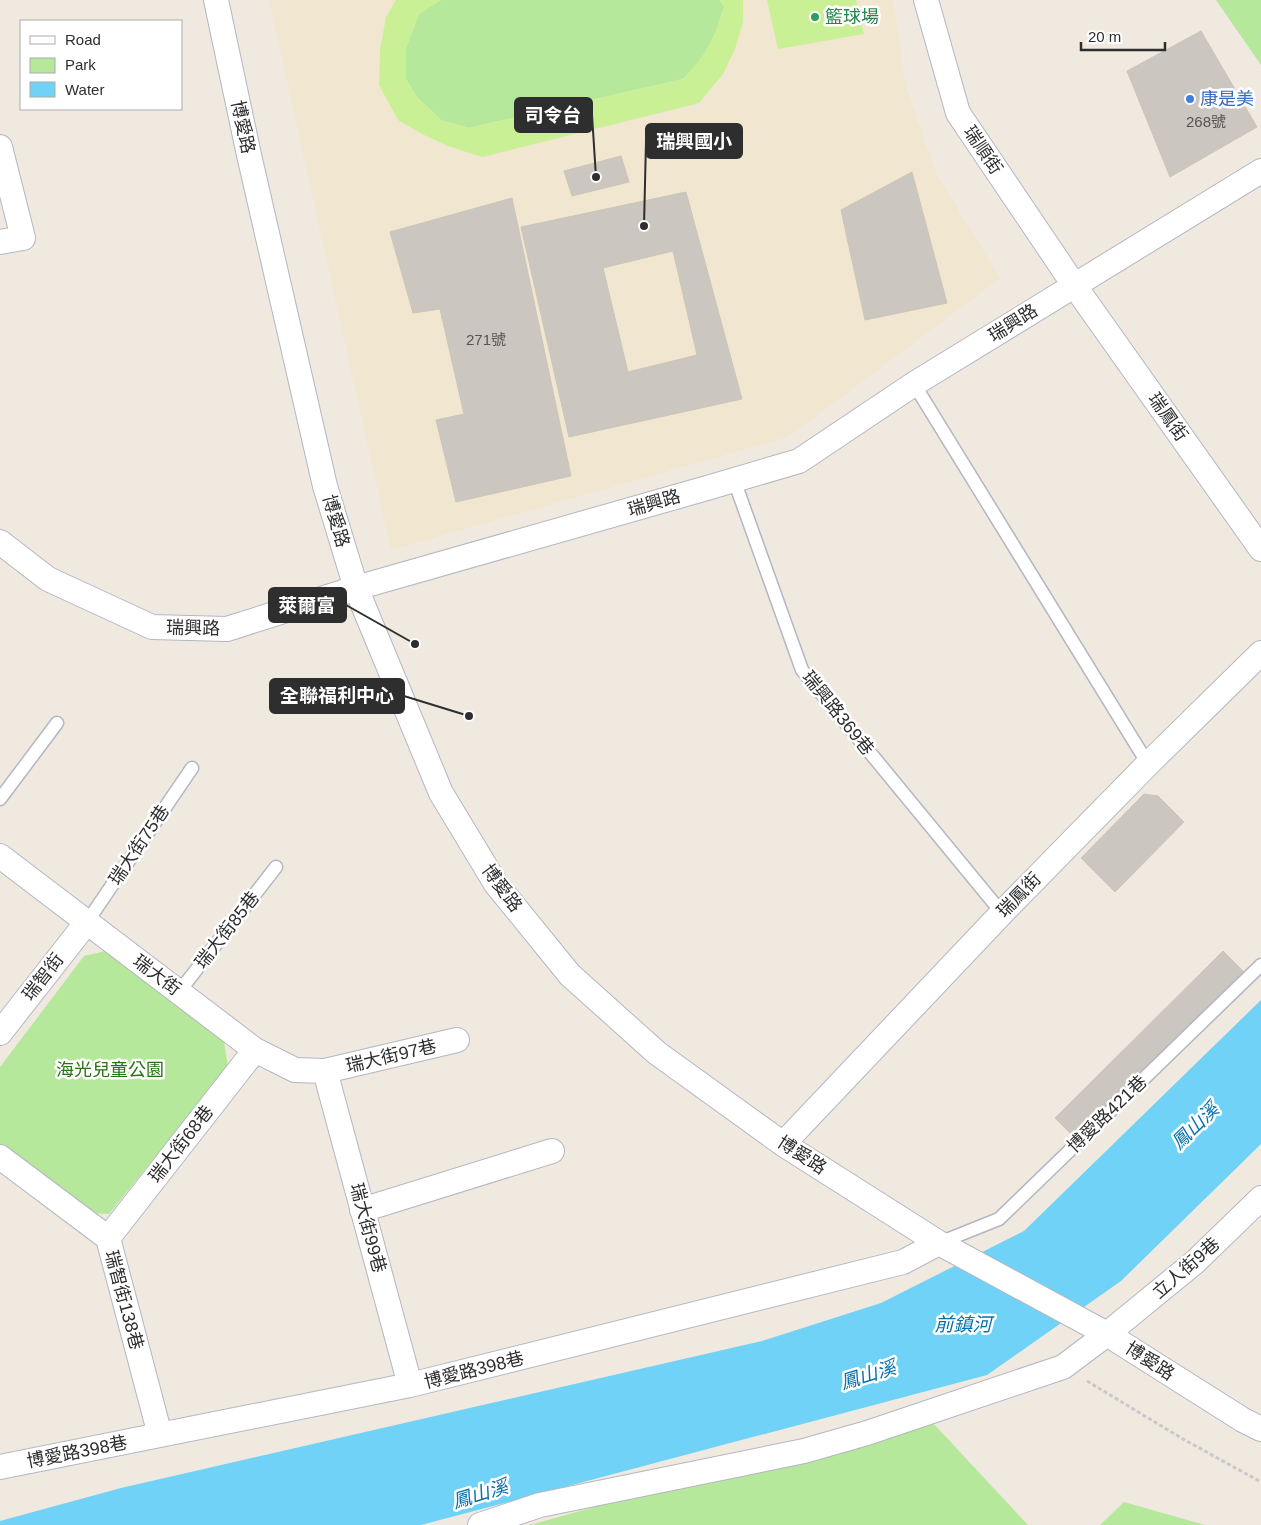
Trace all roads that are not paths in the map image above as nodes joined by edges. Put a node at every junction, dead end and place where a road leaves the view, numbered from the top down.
1 (216, 0) edge
2 (926, 0) edge
3 (0, 147) edge
4 (1261, 171) edge
5 (0, 242) edge
6 (1074, 285) junction
7 (914, 384) junction
8 (734, 480) junction
9 (0, 542) edge
10 (1261, 549) edge
11 (356, 588) junction
12 (1261, 653) edge
13 (57, 723) dead end
14 (1148, 764) junction
15 (192, 768) dead end
16 (0, 799) edge
17 (0, 856) edge
18 (276, 867) dead end
19 (1002, 913) junction
20 (87, 922) junction
21 (1261, 965) edge
22 (179, 992) junction
23 (0, 1033) edge
24 (457, 1040) dead end
25 (255, 1050) junction
26 (325, 1072) junction
27 (783, 1144) junction
28 (552, 1151) dead end
29 (0, 1157) edge
30 (1261, 1198) edge
31 (362, 1210) junction
32 (108, 1238) junction
33 (939, 1243) junction
34 (1099, 1330) junction
35 (410, 1386) junction
36 (1261, 1428) edge
37 (160, 1435) junction
38 (0, 1467) edge
39 (480, 1525) edge

1 - 11 street, 博愛路
2 - 6 street, 瑞順街
3 - 5 street
4 - 6 street, 瑞興路
6 - 7 street, 瑞興路
6 - 10 street, 瑞鳳街
7 - 8 street, 瑞興路
7 - 14 lane
8 - 11 street, 瑞興路
8 - 19 lane, 瑞興路369巷
9 - 11 street, 瑞興路
11 - 27 street, 博愛路
12 - 14 street, 瑞鳳街
13 - 16 lane
14 - 19 street, 瑞鳳街
15 - 20 lane, 瑞大街75巷
17 - 20 street, 瑞大街
18 - 22 lane, 瑞大街85巷
19 - 27 street, 瑞鳳街
20 - 22 street, 瑞大街
20 - 23 street, 瑞智街
21 - 33 lane, 博愛路421巷
22 - 25 street, 瑞大街
24 - 26 street, 瑞大街97巷
25 - 26 street, 瑞大街
25 - 32 street, 瑞大街68巷
26 - 31 street, 瑞大街99巷
27 - 33 street, 博愛路
28 - 31 street
29 - 32 street, 瑞智街138巷
30 - 34 street, 立人街9巷
31 - 35 street, 瑞大街99巷
32 - 37 street, 瑞智街138巷
33 - 34 street, 博愛路
33 - 35 street, 博愛路398巷
34 - 36 street, 博愛路
34 - 39 street, 立人街9巷
35 - 37 street, 博愛路398巷
37 - 38 street, 博愛路398巷

